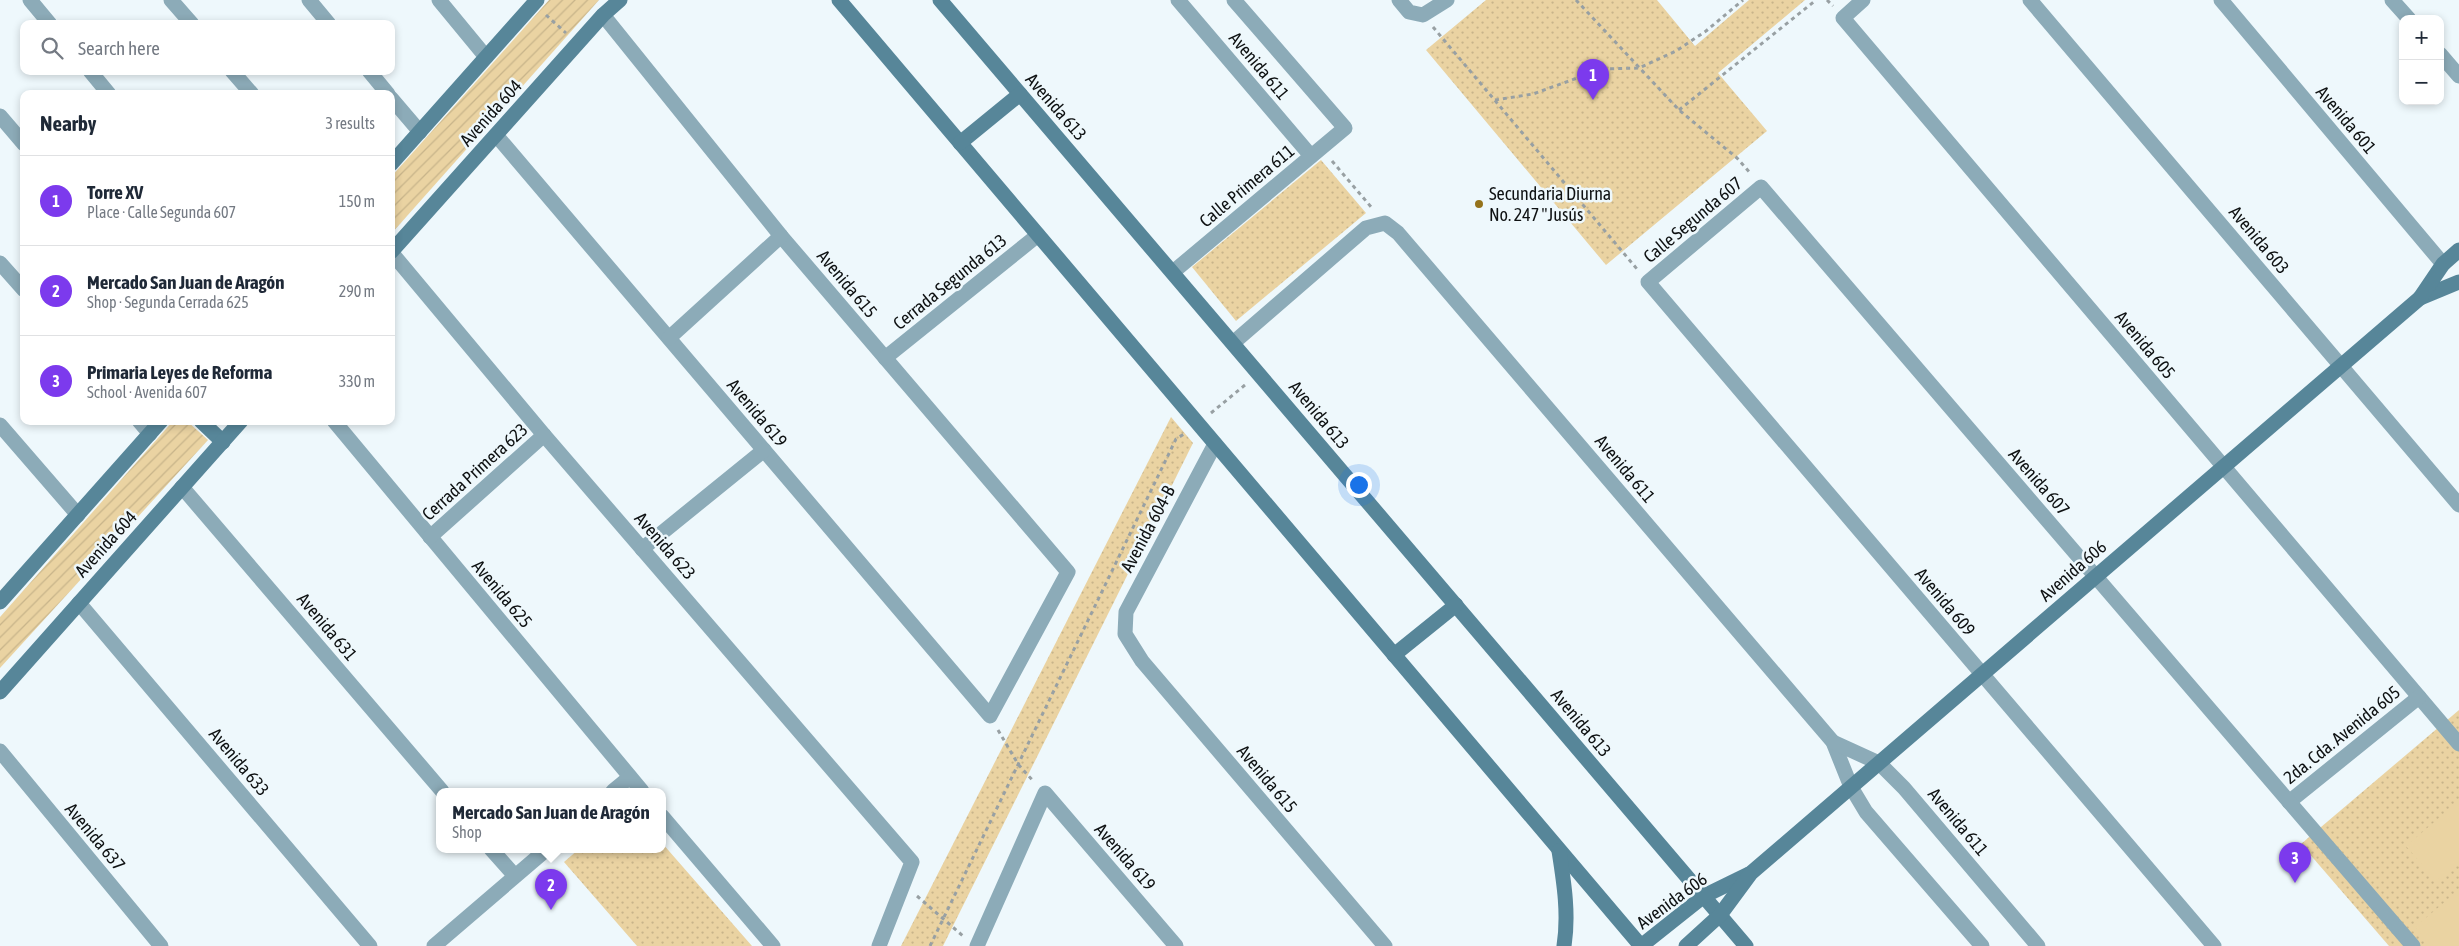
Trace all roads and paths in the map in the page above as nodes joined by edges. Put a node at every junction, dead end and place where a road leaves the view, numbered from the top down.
1 (30, 0) edge
2 (171, 0) edge
3 (309, 0) edge
4 (439, 0) edge
5 (620, 0) edge
6 (839, 0) edge
7 (940, 0) edge
8 (1178, 0) edge
9 (1234, 0) edge
10 (1399, 0) edge
11 (1446, 0) edge
12 (1576, 0) edge
13 (1743, 0) edge
14 (1816, 0) edge
15 (1863, 0) edge
16 (2030, 0) edge
17 (2221, 0) edge
18 (2392, 0) edge
19 (535, 2) edge
20 (603, 15) junction
21 (2405, 15) edge
22 (1423, 16) junction
23 (47, 20) edge
24 (188, 20) edge
25 (326, 20) edge
26 (578, 43) junction
27 (486, 57) junction
28 (2444, 59) edge
29 (1639, 68) junction
30 (93, 75) edge
31 (235, 75) edge
32 (372, 75) edge
33 (2459, 76) edge
34 (106, 90) edge
35 (249, 90) edge
36 (385, 90) edge
37 (1020, 94) junction
38 (1494, 100) junction
39 (395, 103) edge
40 (1679, 110) junction
41 (0, 116) edge
42 (1345, 128) joint
43 (420, 132) junction
44 (496, 135) junction
45 (20, 139) edge
46 (960, 143) junction
47 (1316, 152) junction
48 (395, 160) edge
49 (1762, 187) junction
50 (1386, 223) junction
51 (1038, 235) junction
52 (781, 236) junction
53 (395, 248) edge
54 (2459, 250) edge
55 (395, 257) edge
56 (0, 263) edge
57 (2443, 264) junction
58 (1173, 272) junction
59 (1648, 282) junction
60 (2459, 282) edge
61 (20, 286) edge
62 (2420, 298) junction
63 (669, 338) junction
64 (1232, 343) junction
65 (886, 358) junction
66 (2340, 366) junction
67 (1259, 374) junction
68 (1198, 424) junction
69 (0, 425) edge
70 (142, 425) edge
71 (158, 425) edge
72 (205, 425) edge
73 (238, 425) edge
74 (337, 425) edge
75 (150, 434) junction
76 (544, 435) junction
77 (223, 442) junction
78 (1215, 444) junction
79 (764, 450) junction
80 (2223, 466) junction
81 (182, 487) junction
82 (2459, 505) edge
83 (78, 515) junction
84 (430, 537) junction
85 (642, 549) junction
86 (2096, 576) junction
87 (1, 599) edge
88 (79, 603) junction
89 (1456, 605) junction
90 (1125, 634) joint
91 (1394, 655) junction
92 (1982, 674) junction
93 (0, 692) edge
94 (2419, 697) junction
95 (990, 716) junction
96 (1833, 742) junction
97 (2459, 744) edge
98 (0, 752) edge
99 (1879, 763) junction
100 (1018, 764) junction
101 (630, 777) junction
102 (1851, 787) junction
103 (439, 788) edge
104 (617, 788) edge
105 (639, 788) edge
106 (1045, 793) junction
107 (2289, 802) junction
108 (666, 821) edge
109 (1558, 850) junction
110 (495, 853) edge
111 (542, 853) edge
112 (1751, 873) junction
113 (515, 876) junction
114 (904, 884) junction
115 (1704, 896) junction
116 (1720, 915) junction
117 (942, 918) junction
118 (972, 943) edge
119 (161, 946) edge
120 (370, 946) edge
121 (434, 946) edge
122 (773, 946) edge
123 (879, 946) edge
124 (930, 946) edge
125 (1176, 946) edge
126 (1385, 946) edge
127 (1564, 946) edge
128 (1641, 946) edge
129 (1686, 946) edge
130 (1746, 946) edge
131 (1982, 946) edge
132 (2038, 946) edge
133 (2214, 946) edge
134 (2413, 946) edge

1 - 23 street
2 - 24 street
3 - 25 street
4 - 27 street
5 - 20 street, Avenida 604
6 - 46 street
7 - 37 street, Avenida 613
8 - 47 street, Avenida 611
9 - 42 street, Avenida 611
10 - 22 street
11 - 22 street
12 - 29 path
13 - 29 path
14 - 40 path
15 - 80 street, Avenida 605
16 - 66 street, Avenida 603
17 - 57 street, Avenida 601
18 - 21 street
19 - 26 path
19 - 27 street
20 - 26 street, Avenida 604
20 - 52 street, Avenida 615
22 - 38 path
26 - 44 street, Avenida 604
27 - 43 street
28 - 33 street
29 - 38 path
29 - 40 path
30 - 34 street
31 - 35 street
32 - 36 street
37 - 46 street
37 - 58 street, Avenida 613
38 - 59 path
39 - 43 street
40 - 49 path
41 - 45 street
42 - 47 street, Calle Primera 611
43 - 48 street
44 - 53 street, Avenida 604
44 - 63 street, Avenida 619
46 - 51 street
47 - 50 path
47 - 58 street, Calle Primera 611
49 - 59 street, Calle Segunda 607
49 - 86 street, Avenida 607
50 - 64 street
50 - 96 street, Avenida 611
51 - 65 street, Cerrada Segunda 613
51 - 68 street
52 - 63 street
52 - 65 street, Avenida 615
54 - 57 street, Avenida 606
55 - 76 street, Avenida 623
56 - 61 street
57 - 62 street, Avenida 606
58 - 64 street, Avenida 613
59 - 92 street, Avenida 609
60 - 62 street, Avenida 606
62 - 66 street, Avenida 606
63 - 79 street, Avenida 619
64 - 67 street, Avenida 613
65 - 95 street, Avenida 615
66 - 80 street, Avenida 606
66 - 82 street, Avenida 603
67 - 68 path
67 - 89 street, Avenida 613
68 - 78 street
68 - 100 path
69 - 83 street
70 - 75 street
71 - 75 street
72 - 77 street
73 - 77 street, Avenida 604
74 - 84 street, Avenida 625
75 - 83 street
76 - 84 street, Cerrada Primera 623
76 - 85 street, Avenida 623
77 - 81 street, Avenida 604
78 - 90 street, Avenida 604-B
78 - 91 street
79 - 85 street
79 - 95 street, Avenida 619
80 - 86 street, Avenida 606
80 - 94 street, Avenida 605
81 - 88 street, Avenida 604
81 - 103 street, Avenida 631
83 - 87 street
84 - 101 street, Avenida 625
85 - 114 street, Avenida 623
86 - 92 street, Avenida 606
86 - 107 street, Avenida 607
88 - 93 street, Avenida 604
88 - 120 street, Avenida 633
89 - 91 street
89 - 115 street, Avenida 613
90 - 126 street, Avenida 615
91 - 109 street
92 - 99 street, Avenida 606
92 - 133 street, Avenida 609
94 - 97 street, Avenida 605
94 - 107 street, 2da. Cda. Avenida 605
95 - 100 path
96 - 99 street, Avenida 611
96 - 102 street, Avenida 611
98 - 119 street, Avenida 637
99 - 102 street, Avenida 606
99 - 132 street, Avenida 611
100 - 106 path
100 - 117 path
101 - 104 street
101 - 105 street, Avenida 625
102 - 112 street, Avenida 606
102 - 131 street, Avenida 611
106 - 118 street
106 - 125 street, Avenida 619
107 - 134 street, Avenida 607
108 - 122 street
109 - 127 street
109 - 128 street
110 - 113 street
111 - 113 street
112 - 115 street, Avenida 606
112 - 116 street, Avenida 606
113 - 121 street
114 - 117 path
114 - 123 street
115 - 116 street, Avenida 613
115 - 128 street, Avenida 606
116 - 129 street, Avenida 606
116 - 130 street, Avenida 613
117 - 118 path
117 - 124 path

